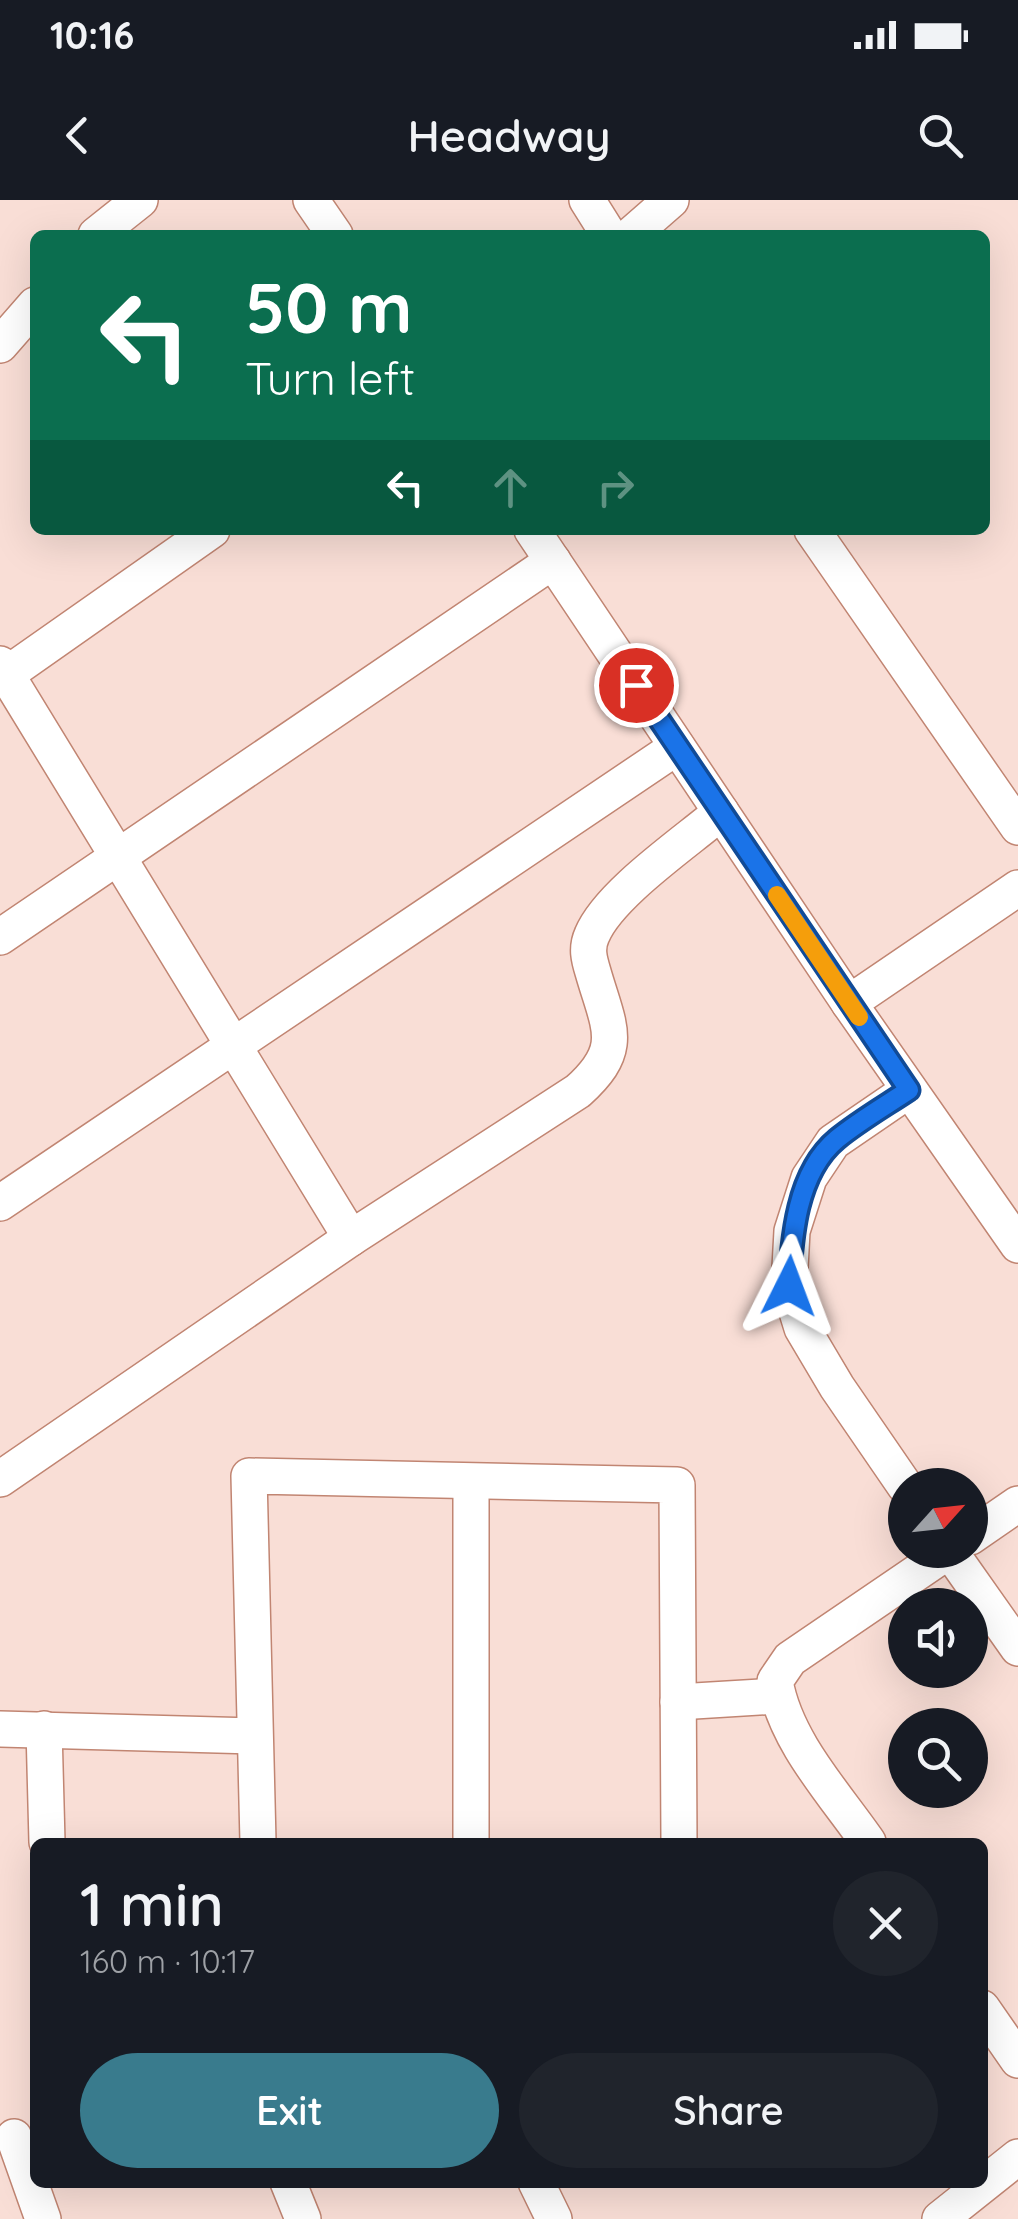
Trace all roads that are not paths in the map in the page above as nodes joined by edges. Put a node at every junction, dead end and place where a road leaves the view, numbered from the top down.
1 (140, 200) edge
2 (311, 200) edge
3 (587, 200) edge
4 (671, 200) edge
5 (102, 230) edge
6 (332, 230) edge
7 (606, 230) edge
8 (637, 230) edge
9 (30, 310) edge
10 (0, 345) edge
11 (205, 535) edge
12 (535, 535) edge
13 (815, 535) edge
14 (553, 561) junction
15 (2, 672) edge
16 (677, 747) junction
17 (721, 812) junction
18 (1018, 827) edge
19 (118, 857) junction
20 (1018, 888) edge
21 (0, 936) edge
22 (849, 1003) junction
23 (233, 1046) junction
24 (909, 1090) junction
25 (0, 1203) edge
26 (351, 1238) junction
27 (1018, 1245) edge
28 (893, 1468) edge
29 (0, 1479) edge
30 (471, 1483) junction
31 (1018, 1504) edge
32 (988, 1524) edge
33 (923, 1568) edge
34 (962, 1568) edge
35 (1018, 1648) edge
36 (778, 1696) junction
37 (678, 1702) junction
38 (0, 1728) edge
39 (44, 1729) junction
40 (254, 1736) junction
41 (46, 1838) edge
42 (258, 1838) edge
43 (470, 1838) edge
44 (679, 1838) edge
45 (865, 1838) edge
46 (988, 2017) edge
47 (1018, 2060) edge
48 (16, 2137) edge
49 (1018, 2157) edge
50 (30, 2180) edge
51 (988, 2181) edge
52 (33, 2188) edge
53 (290, 2188) edge
54 (541, 2188) edge
55 (979, 2188) edge
56 (43, 2219) edge
57 (303, 2219) edge
58 (554, 2219) edge
59 (940, 2219) edge

1 - 5 street
2 - 6 street
3 - 7 street
4 - 8 street
9 - 10 street
11 - 15 street
12 - 14 street
13 - 18 street
14 - 16 street
14 - 19 street
15 - 19 street
16 - 17 street
16 - 23 street
17 - 22 street
17 - 26 street
19 - 21 street
19 - 23 street
20 - 22 street
22 - 24 street
23 - 25 street
23 - 26 street
24 - 27 street
24 - 28 street
26 - 29 street
30 - 37 street
30 - 40 street
30 - 43 street
31 - 32 street
33 - 36 street
34 - 35 street
36 - 37 street
36 - 45 street
37 - 44 street
38 - 39 street
39 - 40 street
39 - 41 street
40 - 42 street
46 - 47 street
48 - 50 street
49 - 51 street
52 - 56 street
53 - 57 street
54 - 58 street
55 - 59 street

